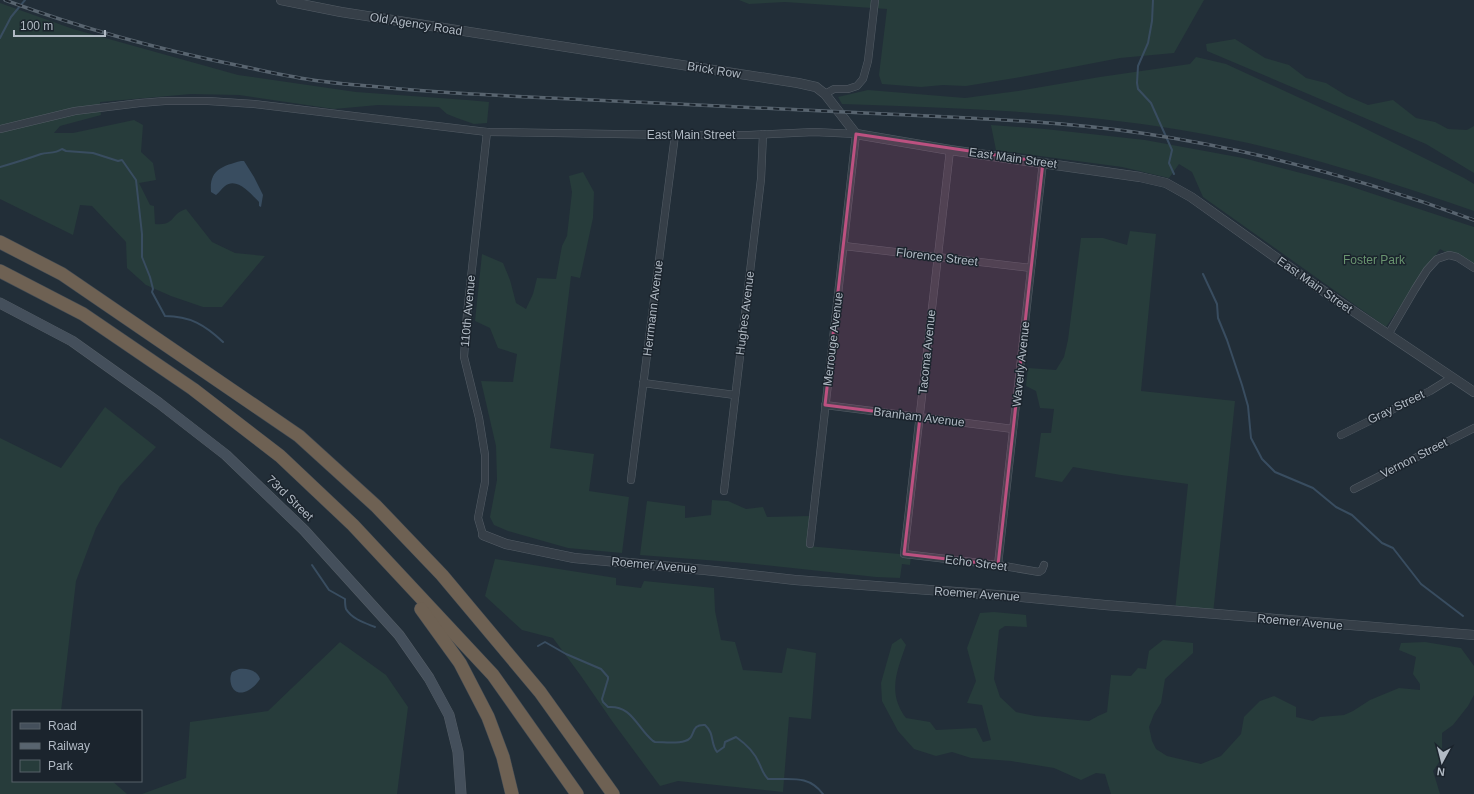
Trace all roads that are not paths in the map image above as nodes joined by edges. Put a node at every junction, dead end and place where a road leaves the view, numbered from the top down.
1 (281, 0) edge
2 (875, 0) edge
3 (551, 46) joint
4 (825, 94) junction
5 (0, 129) edge
6 (487, 132) junction
7 (762, 134) junction
8 (856, 134) junction
9 (675, 135) junction
10 (950, 150) junction
11 (1043, 162) junction
12 (0, 242) edge
13 (844, 246) junction
14 (938, 257) junction
15 (1031, 268) junction
16 (1474, 268) edge
17 (0, 271) edge
18 (0, 303) edge
19 (1388, 335) junction
20 (1451, 378) junction
21 (643, 383) junction
22 (1474, 392) edge
23 (735, 395) junction
24 (825, 405) junction
25 (920, 417) junction
26 (1474, 428) edge
27 (1013, 429) junction
28 (1341, 435) dead end
29 (631, 480) dead end
30 (1354, 489) dead end
31 (724, 491) dead end
32 (353, 525) junction
33 (483, 535) joint
34 (810, 544) dead end
35 (904, 554) joint
36 (998, 565) junction
37 (1044, 565) dead end
38 (1474, 635) edge
39 (461, 794) edge
40 (512, 794) edge
41 (577, 794) edge
42 (613, 794) edge

1 - 3 street, Old Agency Road
2 - 4 street
3 - 4 street, Brick Row
4 - 8 street, Brick Row
5 - 6 street, East Main Street
6 - 9 street, East Main Street
6 - 33 street, 110th Avenue
7 - 8 street, East Main Street
7 - 9 street, East Main Street
7 - 23 street, Hughes Avenue
8 - 10 street, East Main Street
8 - 13 street, Merrouge Avenue
9 - 21 street, Herrmann Avenue
10 - 11 street, East Main Street
10 - 14 street, Tacoma Avenue
11 - 15 street, Waverly Avenue
11 - 19 street, East Main Street
12 - 42 highway
13 - 14 street, Florence Street
13 - 24 street, Merrouge Avenue
14 - 15 street, Florence Street
14 - 25 street, Tacoma Avenue
15 - 27 street, Waverly Avenue
16 - 19 street
17 - 32 highway
18 - 39 main road, 73rd Street
19 - 20 street, East Main Street
20 - 22 street, East Main Street
20 - 28 street, Gray Street
21 - 23 street
21 - 29 street, Herrmann Avenue
23 - 31 street, Hughes Avenue
24 - 25 street, Branham Avenue
24 - 34 street, Merrouge Avenue
25 - 27 street, Branham Avenue
25 - 35 street, Tacoma Avenue
26 - 30 street, Vernon Street
27 - 36 street, Waverly Avenue
32 - 40 highway
32 - 41 highway
33 - 38 street, Roemer Avenue
35 - 36 street, Echo Street
36 - 37 street, Echo Street

